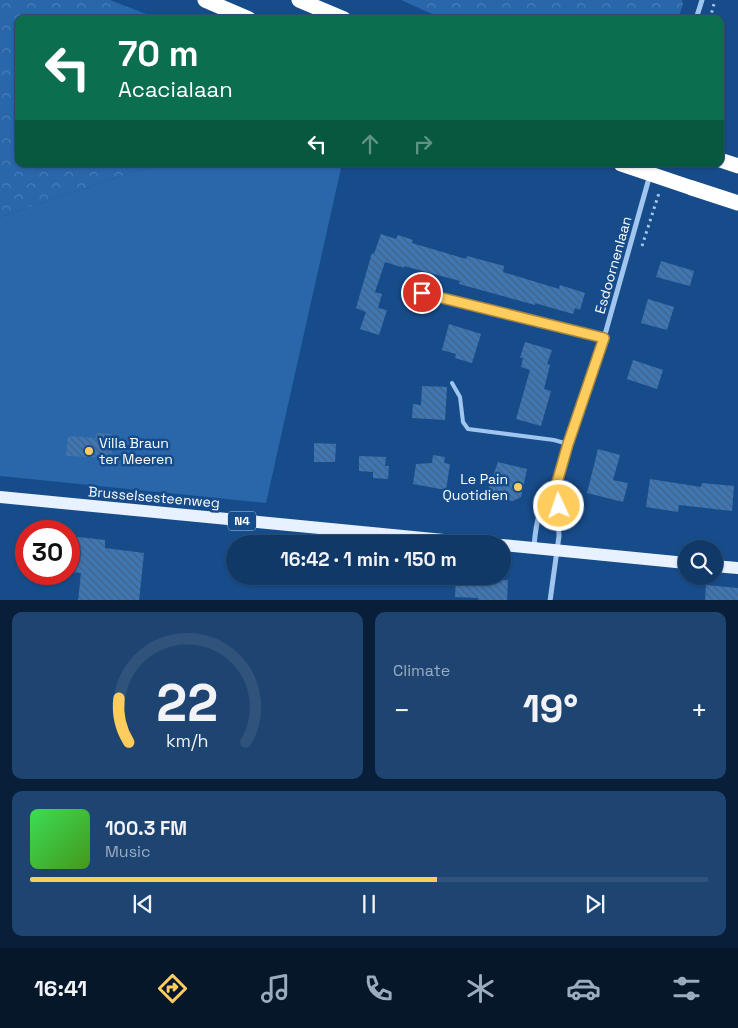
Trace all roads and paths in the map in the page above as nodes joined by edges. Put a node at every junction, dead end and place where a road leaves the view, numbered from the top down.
1 (205, 0) edge
2 (300, 0) edge
3 (702, 0) edge
4 (715, 0) edge
5 (240, 15) edge
6 (335, 15) edge
7 (697, 15) edge
8 (711, 15) edge
9 (724, 161) edge
10 (738, 166) edge
11 (631, 167) edge
12 (652, 167) edge
13 (738, 203) edge
14 (422, 293) dead end
15 (604, 338) junction
16 (452, 383) dead end
17 (568, 444) junction
18 (556, 486) junction
19 (0, 497) edge
20 (392, 535) edge
21 (511, 547) edge
22 (534, 548) junction
23 (556, 551) junction
24 (678, 562) edge
25 (723, 567) edge
26 (738, 568) edge
27 (550, 600) edge

1 - 5 highway
2 - 6 highway
3 - 7 street
4 - 8 path
9 - 10 highway
11 - 13 highway, bridge
12 - 15 street, Esdoornenlaan
14 - 15 street
15 - 17 street, Esdoornenlaan
16 - 17 lane
17 - 18 street, Esdoornenlaan
18 - 22 street, Esdoornenlaan
18 - 23 street, Esdoornenlaan
19 - 20 main road, Brusselsesteenweg / N4
21 - 22 main road
22 - 23 main road
23 - 24 main road
23 - 27 street, Esdoornenlaan
25 - 26 main road

